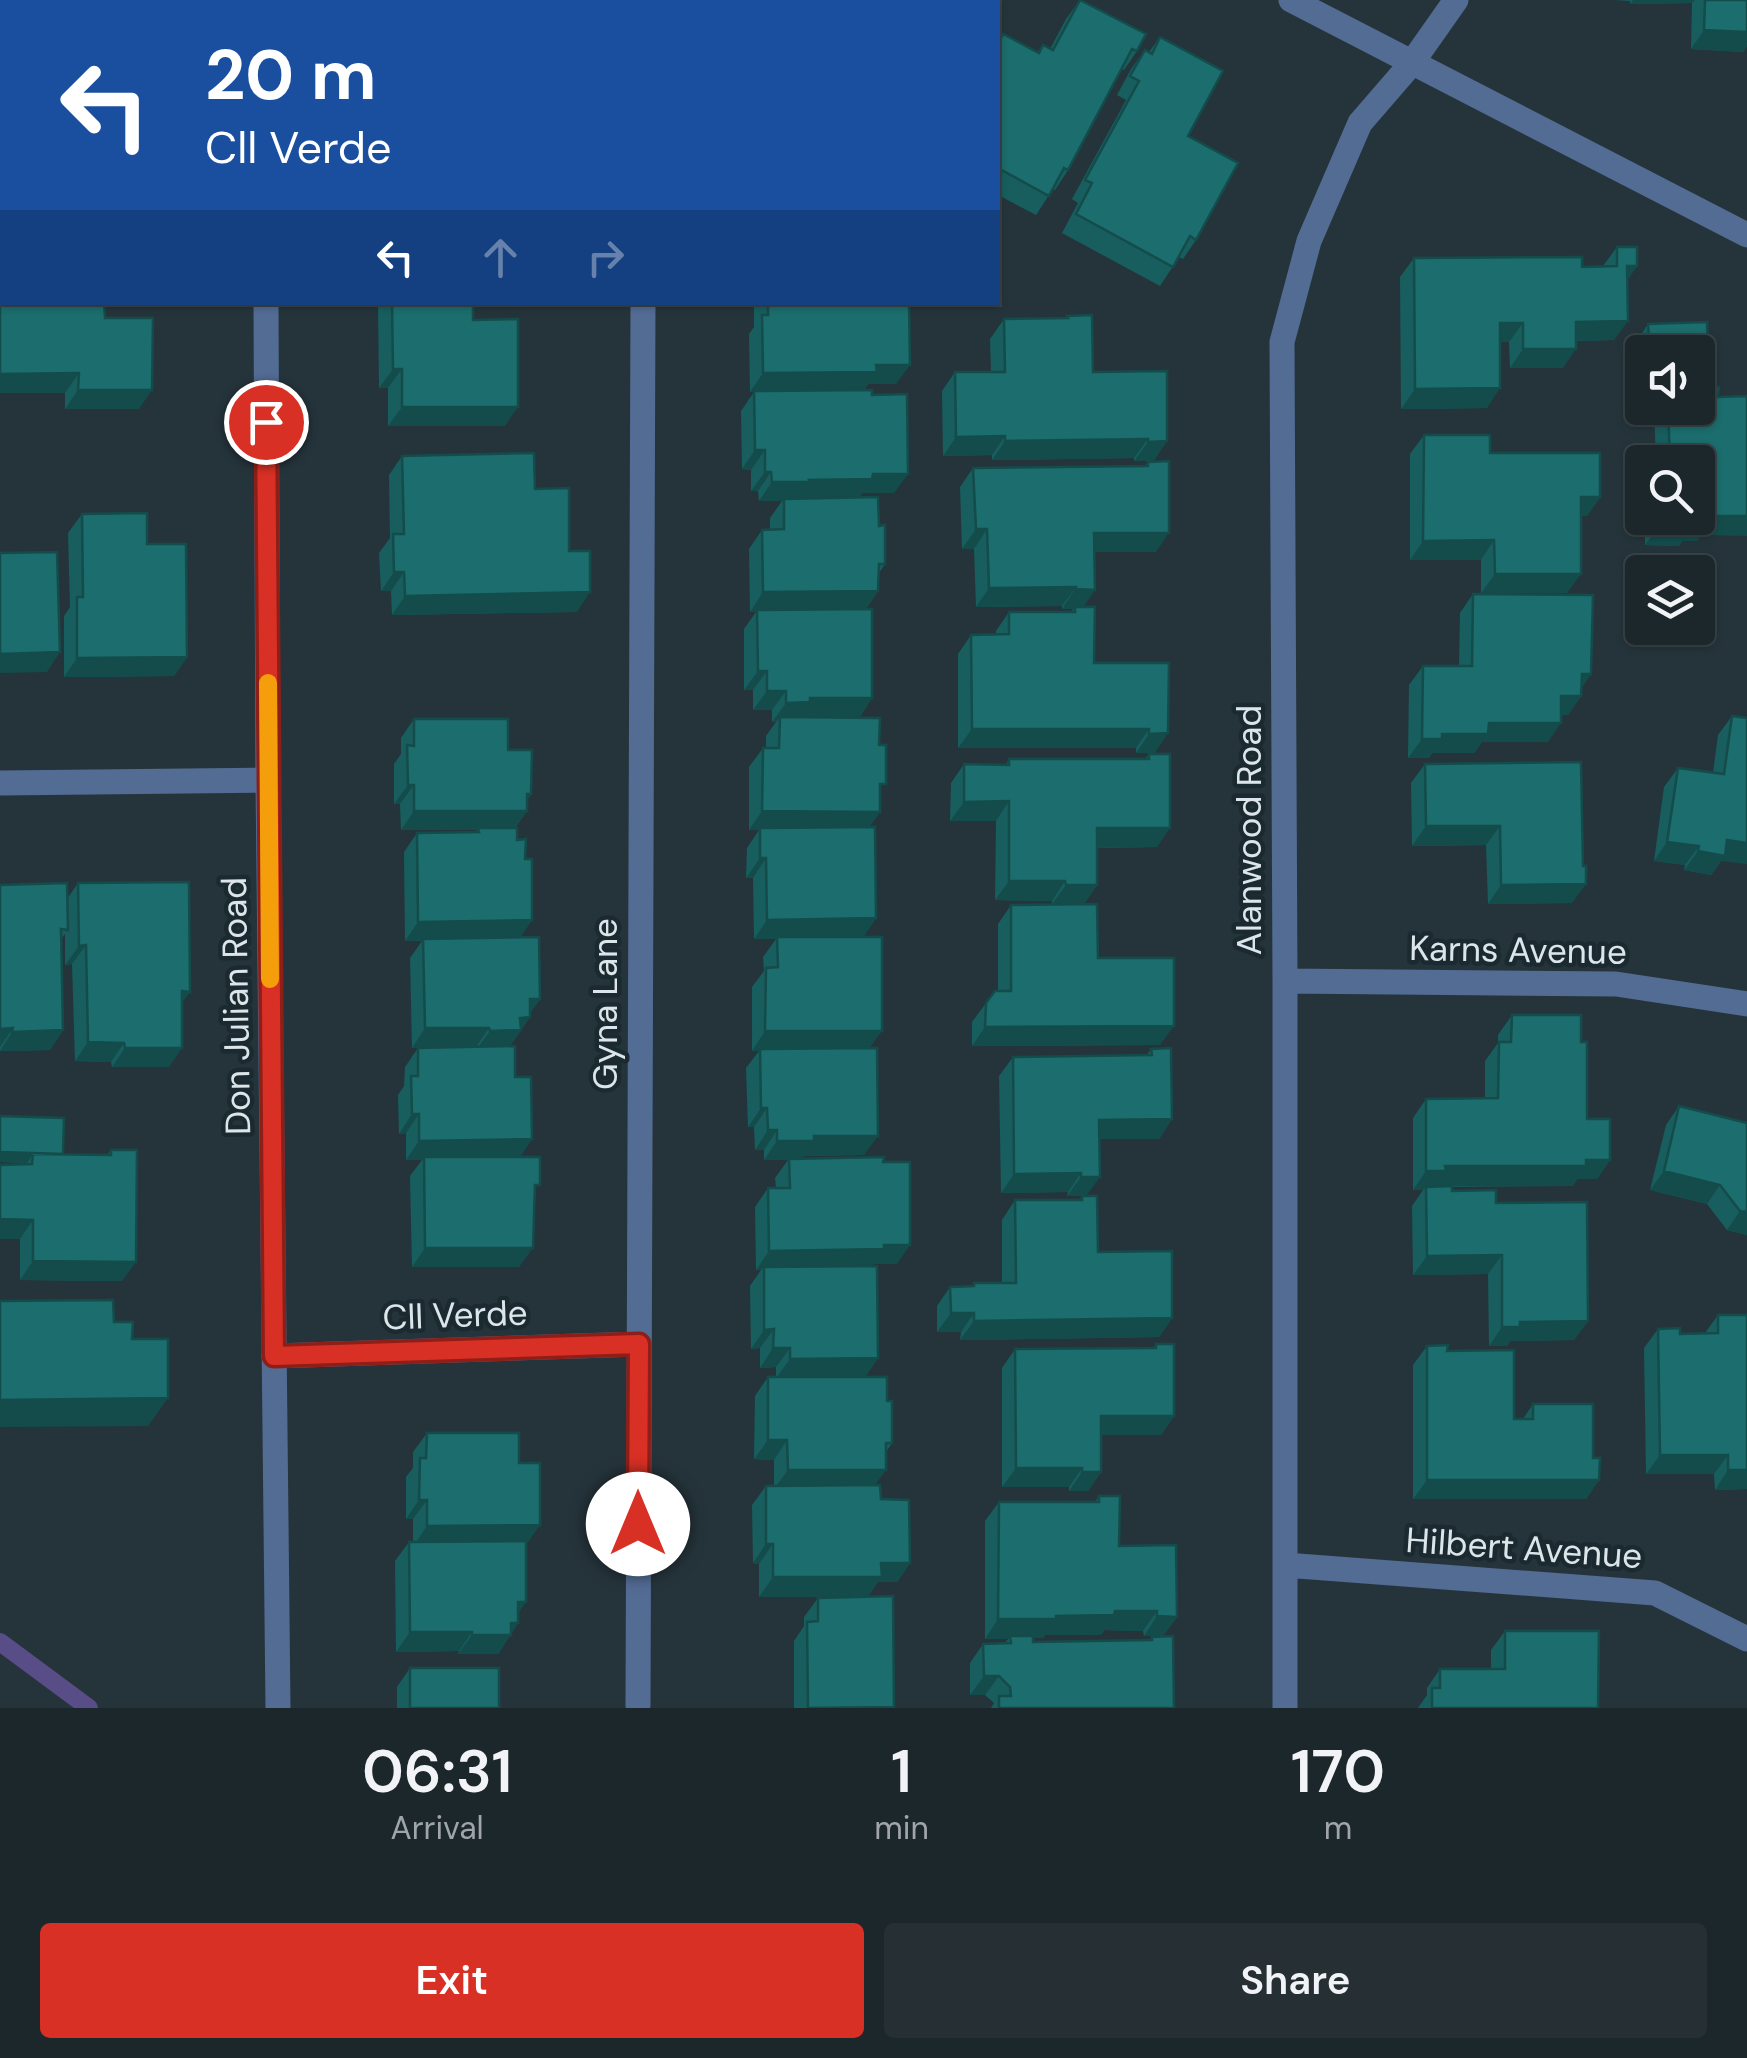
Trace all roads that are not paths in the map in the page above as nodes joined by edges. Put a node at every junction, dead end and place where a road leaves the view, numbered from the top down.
1 (1290, 0) edge
2 (1456, 0) edge
3 (1412, 64) junction
4 (1747, 234) edge
5 (266, 305) edge
6 (643, 305) edge
7 (268, 780) junction
8 (0, 782) edge
9 (1285, 981) junction
10 (1747, 1004) edge
11 (639, 1344) junction
12 (274, 1356) junction
13 (1285, 1565) junction
14 (1747, 1639) edge
15 (638, 1705) dead end
16 (278, 1708) edge
17 (1284, 1708) edge

1 - 3 street
2 - 3 street, Alanwood Road
3 - 4 street
3 - 9 street, Alanwood Road
5 - 7 street, Don Julian Road
6 - 11 street, Gyna Lane
7 - 8 street
7 - 12 street, Don Julian Road
9 - 10 street, Karns Avenue
9 - 13 street, Alanwood Road
11 - 12 street, Cll Verde
11 - 15 street, Gyna Lane
12 - 16 street, Don Julian Road
13 - 14 street, Hilbert Avenue
13 - 17 street, Alanwood Road

